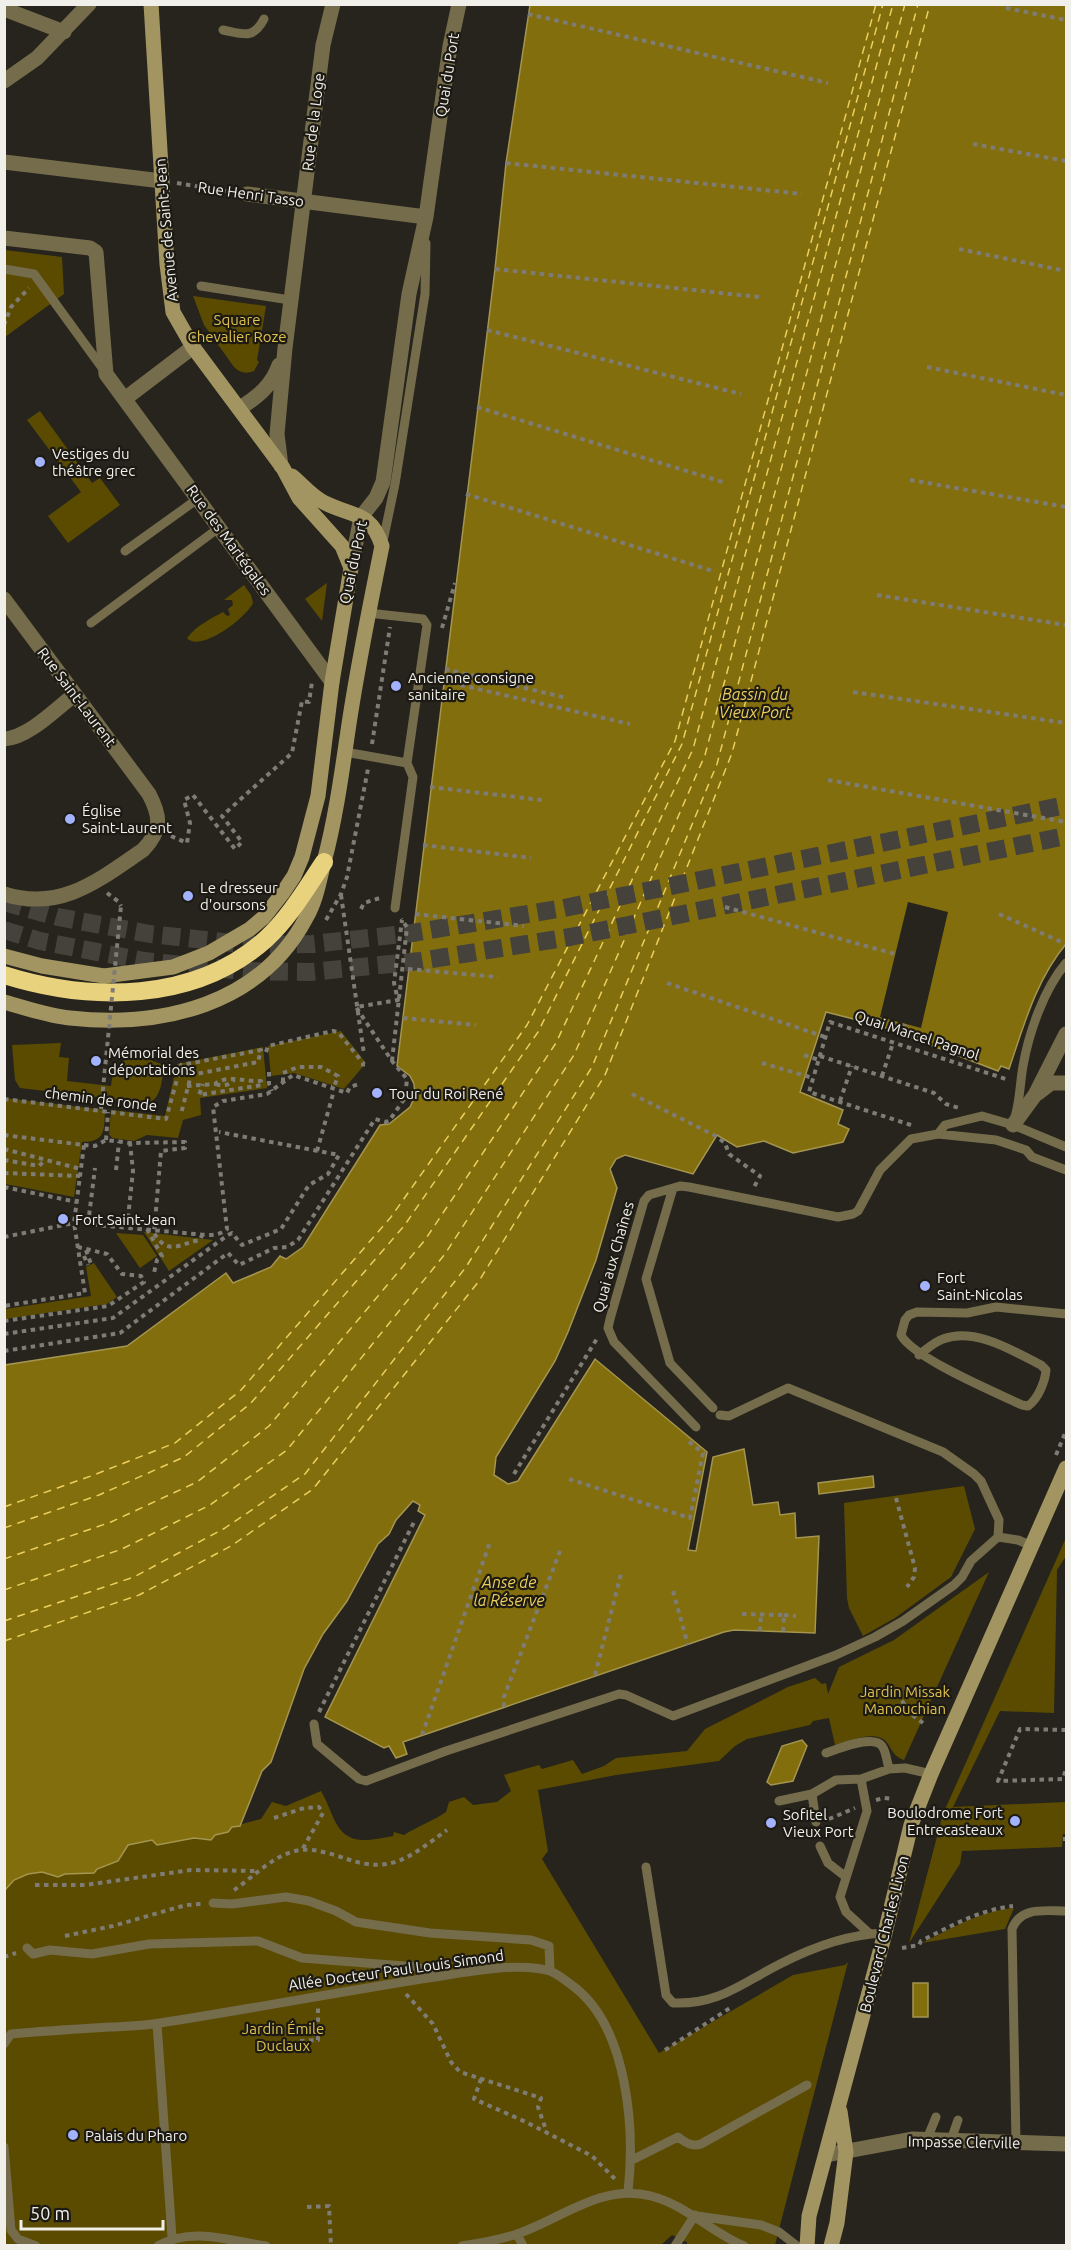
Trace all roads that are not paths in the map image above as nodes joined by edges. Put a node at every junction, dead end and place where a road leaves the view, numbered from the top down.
1 (89, 4) edge
2 (145, 4) edge
3 (151, 4) edge
4 (333, 4) edge
5 (459, 4) edge
6 (4, 9) edge
7 (264, 19) dead end
8 (152, 28) junction
9 (223, 30) dead end
10 (64, 32) junction
11 (4, 81) edge
12 (4, 162) edge
13 (162, 181) junction
14 (247, 194) road end
15 (303, 201) junction
16 (426, 217) junction
17 (4, 238) edge
18 (4, 269) edge
19 (201, 286) dead end
20 (290, 300) junction
21 (193, 347) junction
22 (285, 348) junction
23 (106, 374) junction
24 (126, 398) junction
25 (240, 408) junction
26 (282, 467) junction
27 (199, 498) junction
28 (361, 518) junction
29 (220, 527) junction
30 (382, 546) junction
31 (125, 551) dead end
32 (351, 568) junction
33 (4, 600) edge
34 (368, 613) junction
35 (91, 623) dead end
36 (332, 682) junction
37 (74, 695) junction
38 (4, 739) edge
39 (345, 752) junction
40 (407, 763) junction
41 (324, 862) junction
42 (4, 894) edge
43 (395, 908) road end
44 (4, 956) edge
45 (1066, 963) edge
46 (4, 975) edge
47 (4, 1002) edge
48 (1066, 1034) edge
49 (1066, 1083) edge
50 (1035, 1095) junction
51 (1013, 1125) junction
52 (938, 1134) junction
53 (1066, 1147) edge
54 (1066, 1170) edge
55 (673, 1188) junction
56 (1066, 1314) edge
57 (919, 1355) junction
58 (696, 1427) dead end
59 (1066, 1468) edge
60 (998, 1537) junction
61 (1032, 1546) junction
62 (314, 1724) road end
63 (826, 1753) dead end
64 (889, 1769) junction
65 (931, 1774) junction
66 (861, 1779) junction
67 (812, 1794) junction
68 (779, 1801) dead end
69 (816, 1822) dead end
70 (820, 1846) dead end
71 (646, 1867) dead end
72 (846, 1877) junction
73 (213, 1903) dead end
74 (1066, 1911) edge
75 (878, 1934) junction
76 (27, 1948) dead end
77 (550, 1971) junction
78 (436, 1977) junction
79 (157, 2024) junction
80 (4, 2044) edge
81 (807, 2085) dead end
82 (839, 2105) junction
83 (936, 2117) dead end
84 (958, 2120) dead end
85 (927, 2139) junction
86 (951, 2140) junction
87 (1016, 2143) junction
88 (1066, 2144) edge
89 (4, 2147) edge
90 (846, 2152) junction
91 (826, 2155) junction
92 (632, 2160) junction
93 (628, 2192) junction
94 (695, 2216) junction
95 (517, 2234) junction
96 (213, 2236) junction
97 (172, 2237) junction
98 (36, 2246) edge
99 (158, 2246) edge
100 (210, 2246) edge
101 (267, 2246) edge
102 (462, 2246) edge
103 (523, 2246) edge
104 (675, 2246) edge
105 (744, 2246) edge
106 (797, 2246) edge
107 (807, 2246) edge
108 (831, 2246) edge

1 - 10 street
2 - 8 street, Avenue de Saint-Jean
3 - 8 street, Avenue de Saint-Jean
4 - 15 street, Rue de la Loge
5 - 16 street, Quai du Port
6 - 10 street
7 - 9 lane
8 - 13 street, Avenue de Saint-Jean
10 - 11 street
12 - 13 street
13 - 21 street, Avenue de Saint-Jean
14 - 15 street, Rue Henri Tasso
15 - 16 street, Rue Henri Tasso
15 - 20 street, Rue de la Loge
16 - 28 street, Quai du Port
16 - 30 lane, Quai du Port
17 - 23 street
18 - 23 lane
19 - 20 lane
20 - 22 street, Rue de la Loge
21 - 24 street
21 - 25 street, Avenue de Saint-Jean
22 - 25 street, Rue de la Loge
22 - 26 street, Rue de la Loge
23 - 24 street, Rue des Martégales
24 - 27 street, Rue des Martégales
25 - 26 street, Avenue de Saint-Jean
26 - 28 street, Avenue de Saint-Jean
26 - 32 street, Avenue de Saint-Jean
27 - 29 street, Rue des Martégales
27 - 31 lane
28 - 30 street, Avenue de Saint-Jean
28 - 32 street, Quai du Port
29 - 35 lane
29 - 36 street, Rue des Martégales
30 - 34 street, Quai du Port
32 - 36 street, Quai du Port
33 - 37 street, Rue Saint-Laurent
34 - 39 street, Quai du Port
34 - 40 lane
36 - 44 street, Quai du Port
37 - 38 street
37 - 42 street, Rue Saint-Laurent
39 - 40 lane
39 - 41 street, Quai du Port
40 - 43 lane
41 - 46 highway
41 - 47 street, Quai du Port
45 - 51 lane
48 - 50 street
49 - 50 street
50 - 51 street
51 - 52 lane
51 - 53 lane
52 - 54 lane
52 - 55 lane
55 - 58 lane, Quai aux Chaînes
55 - 60 lane
56 - 57 lane
57 - 57 lane
59 - 61 street, Boulevard Charles Livon
60 - 61 lane
60 - 62 lane
61 - 65 street, Boulevard Charles Livon
63 - 64 lane
64 - 65 lane
64 - 66 lane
65 - 75 street, Boulevard Charles Livon
66 - 67 lane
66 - 72 lane
67 - 68 lane
67 - 69 lane
70 - 72 lane
71 - 75 lane
72 - 75 lane
73 - 77 lane
74 - 87 lane
75 - 82 street, Boulevard Charles Livon
76 - 78 lane
77 - 78 lane, Allée Docteur Paul Louis Simond
77 - 92 lane, Allée Docteur Paul Louis Simond
78 - 79 lane, Allée Docteur Paul Louis Simond
79 - 80 lane, Allée Docteur Paul Louis Simond
79 - 97 lane
81 - 92 lane
82 - 90 street, Boulevard Charles Livon
82 - 91 street, Boulevard Charles Livon
83 - 85 lane
84 - 86 lane
85 - 86 street, Impasse Clerville
85 - 90 street, Impasse Clerville
86 - 87 street, Impasse Clerville
87 - 88 street, Impasse Clerville
89 - 98 lane
90 - 91 street, Impasse Clerville
90 - 108 street, Boulevard Charles Livon
91 - 107 street, Boulevard Charles Livon
92 - 93 lane, Allée Docteur Paul Louis Simond
93 - 94 lane
93 - 95 lane
94 - 104 lane
94 - 105 lane
94 - 106 lane
95 - 102 lane
95 - 103 lane
96 - 97 lane
96 - 100 lane
96 - 101 lane
97 - 99 lane

